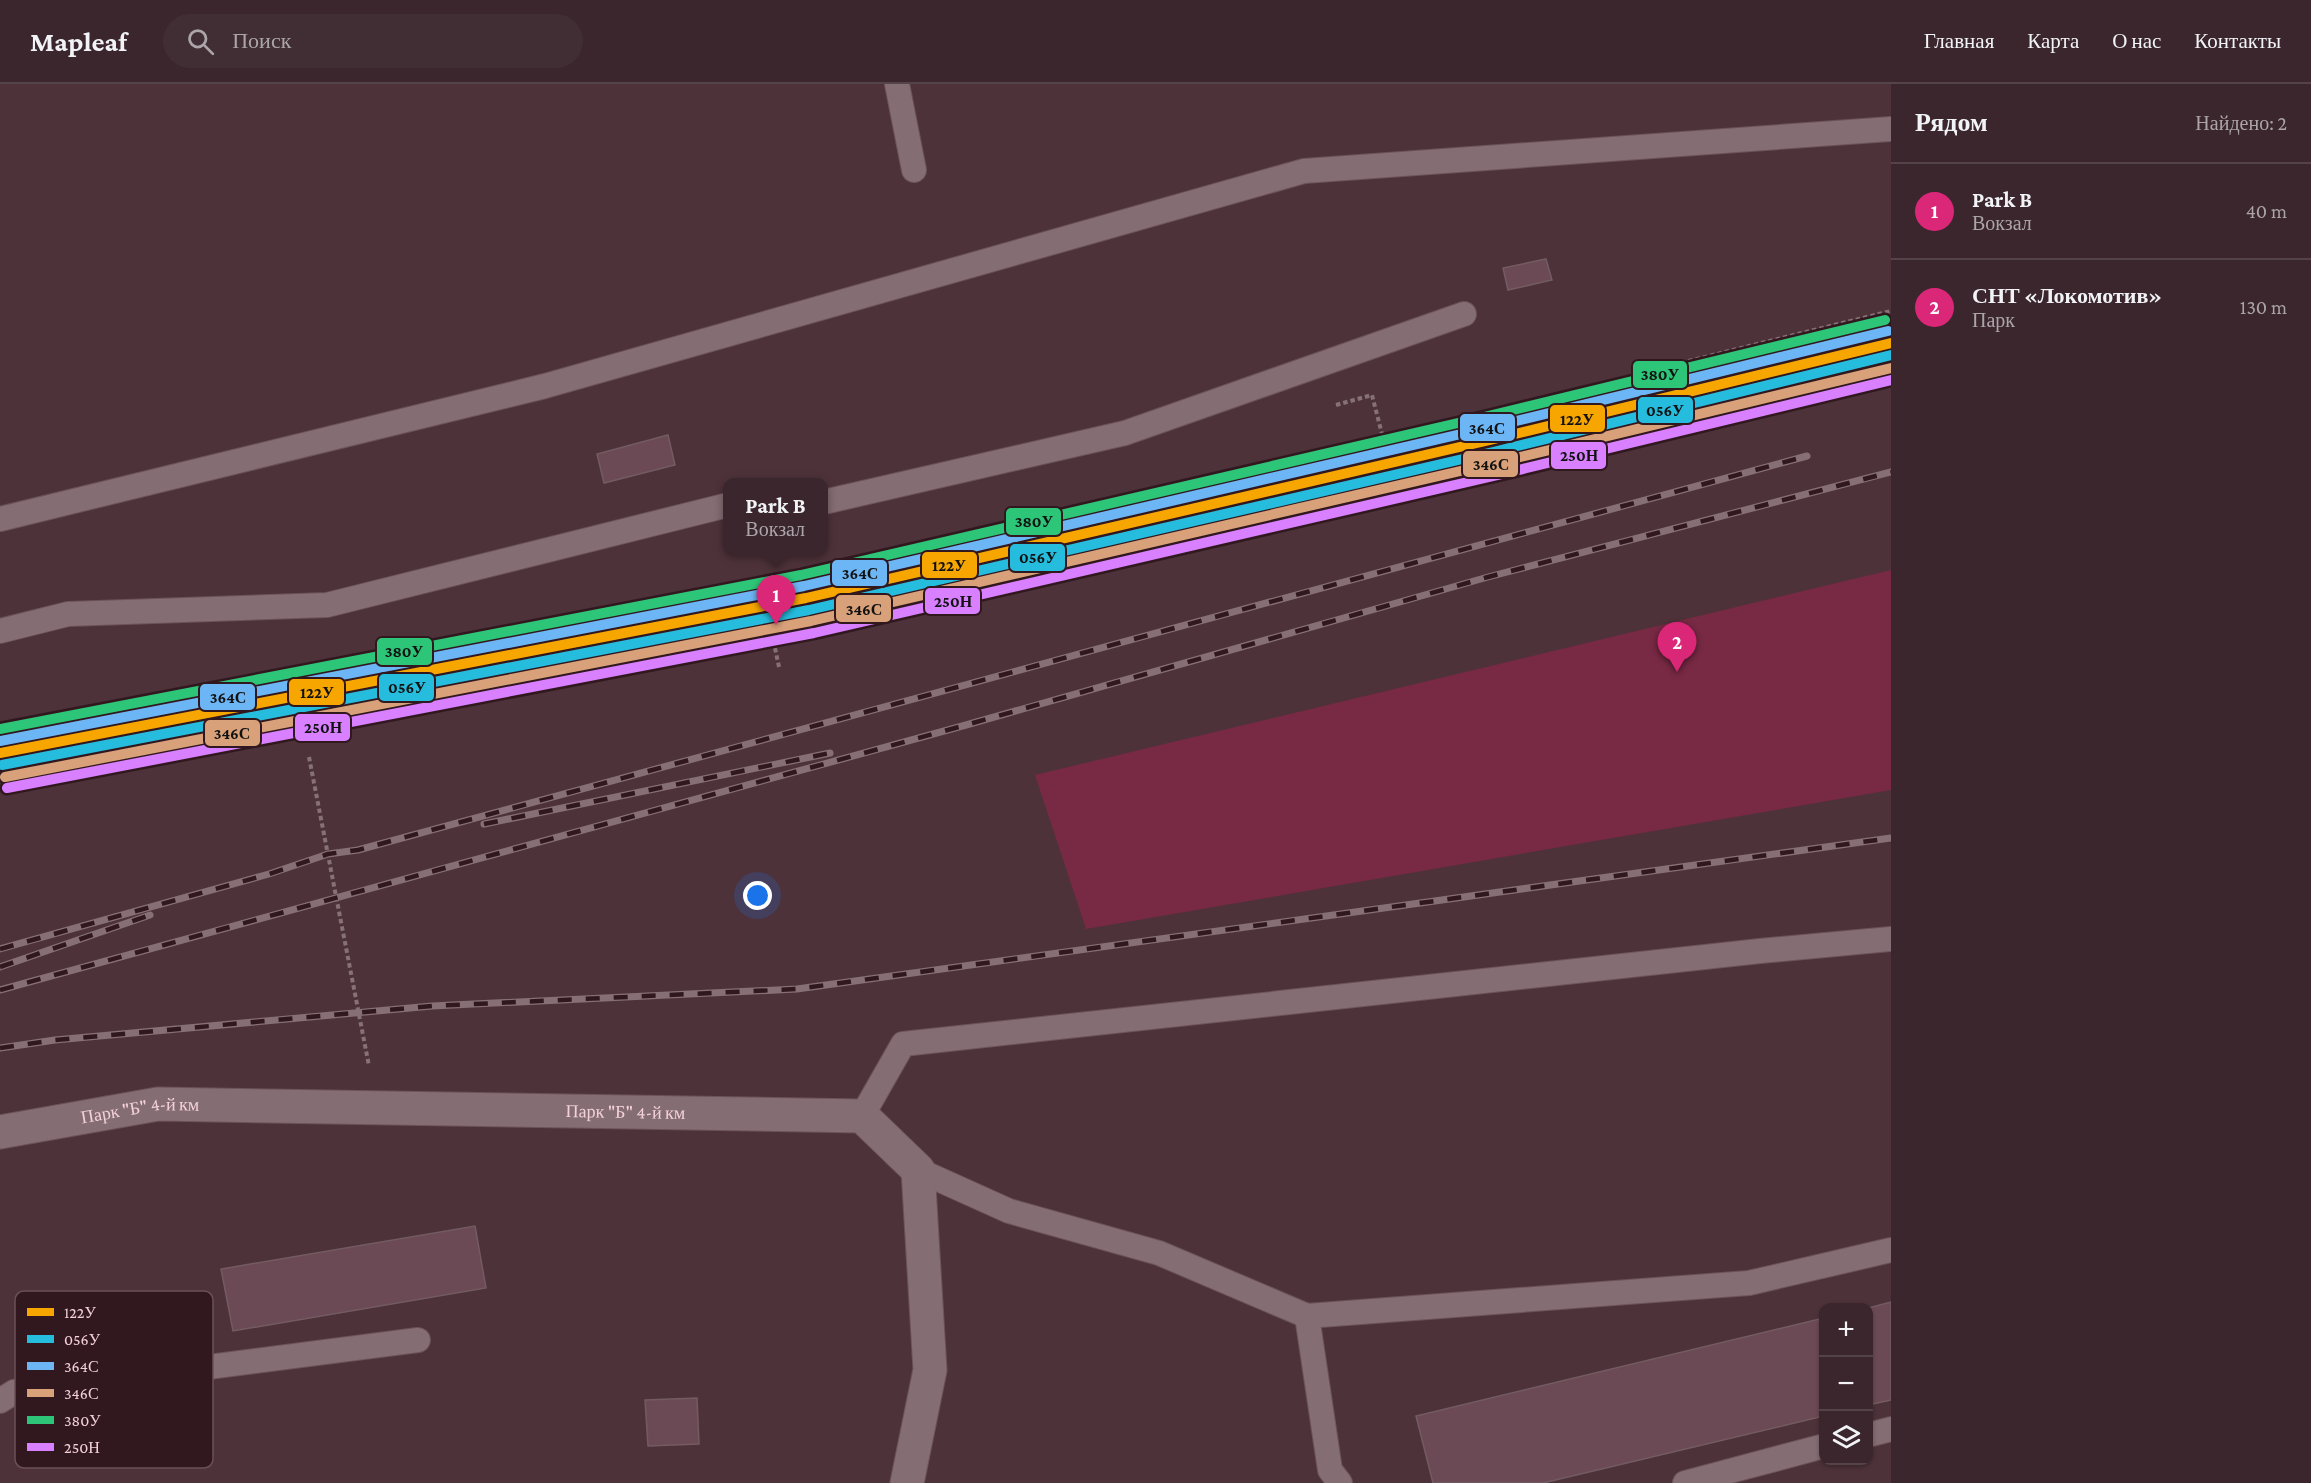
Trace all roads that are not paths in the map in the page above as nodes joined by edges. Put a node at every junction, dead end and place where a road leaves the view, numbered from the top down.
1 (897, 84) edge
2 (1891, 129) edge
3 (914, 170) dead end
4 (1464, 314) dead end
5 (828, 501) edge
6 (723, 506) edge
7 (0, 519) edge
8 (0, 631) edge
9 (1891, 939) edge
10 (862, 1116) junction
11 (0, 1132) edge
12 (918, 1170) junction
13 (1891, 1250) edge
14 (1307, 1316) junction
15 (418, 1340) dead end
16 (213, 1366) edge
17 (15, 1392) edge
18 (0, 1401) edge
19 (1891, 1429) edge
20 (1873, 1433) edge
21 (1819, 1447) edge
22 (907, 1483) edge
23 (1340, 1483) edge
24 (1685, 1483) edge

1 - 3 lane
2 - 7 lane
4 - 5 lane
6 - 8 lane
9 - 10 lane
10 - 11 street, Парк "Б" 4-й км
10 - 12 street
12 - 14 lane
12 - 22 street
13 - 14 lane
14 - 23 lane
15 - 16 lane
17 - 18 lane
19 - 20 lane
21 - 24 lane

